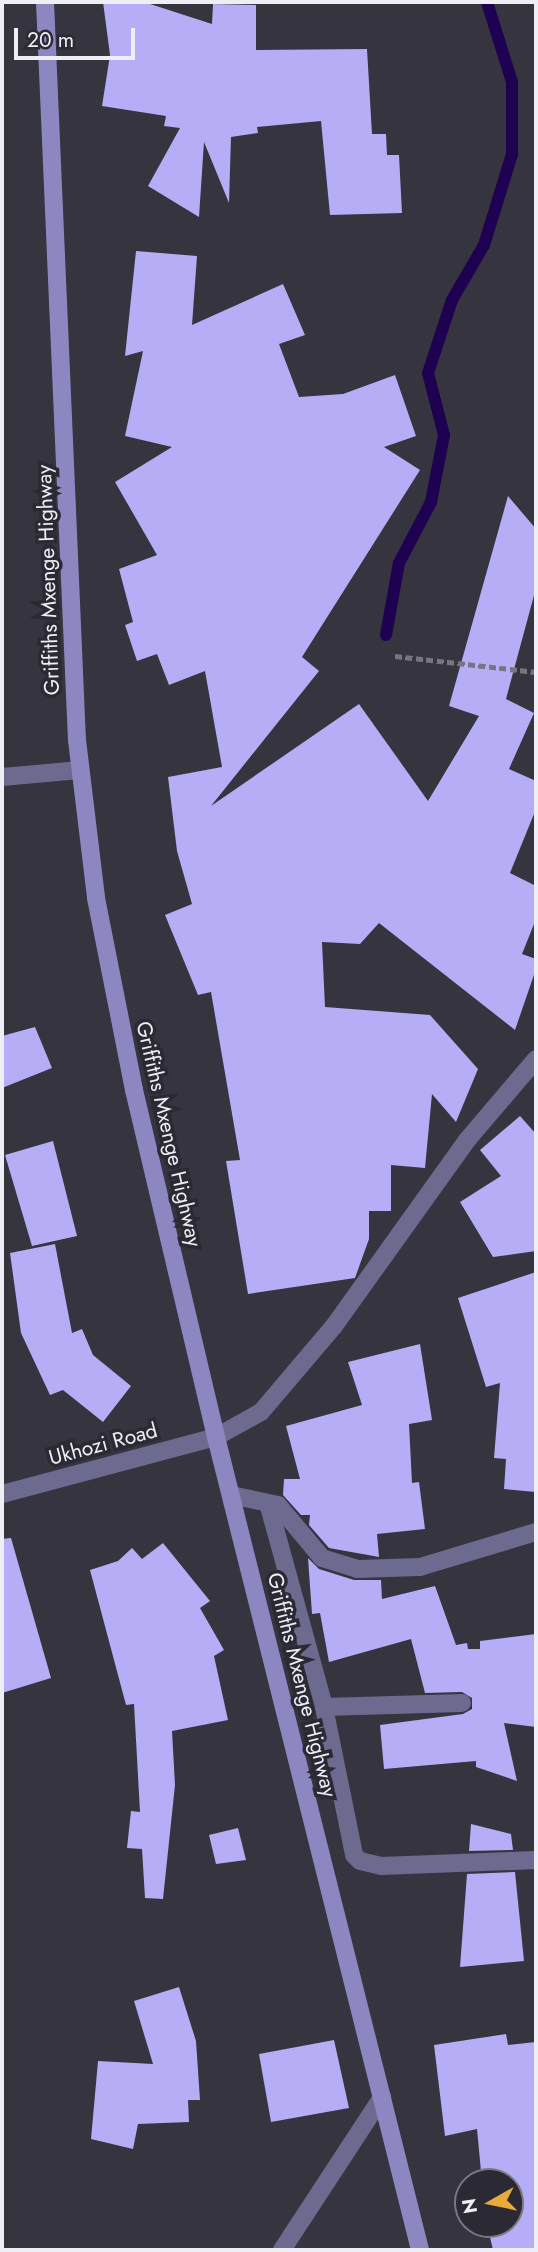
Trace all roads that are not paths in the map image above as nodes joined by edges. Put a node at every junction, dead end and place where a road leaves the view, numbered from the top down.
1 (45, 2) edge
2 (80, 770) junction
3 (2, 777) edge
4 (536, 1059) edge
5 (216, 1437) junction
6 (2, 1494) edge
7 (231, 1495) junction
8 (268, 1503) junction
9 (536, 1532) edge
10 (462, 1703) dead end
11 (324, 1707) junction
12 (536, 1860) edge
13 (382, 2096) junction
14 (282, 2250) edge
15 (420, 2250) edge

1 - 2 street, Griffiths Mxenge Highway
2 - 3 street
2 - 5 street, Griffiths Mxenge Highway
4 - 5 street, Ukhozi Road
5 - 6 street, Ukhozi Road
5 - 7 street, Griffiths Mxenge Highway
7 - 8 street
7 - 13 street, Griffiths Mxenge Highway
8 - 9 street
8 - 11 street
10 - 11 street
11 - 12 street
13 - 14 street
13 - 15 street, Griffiths Mxenge Highway

